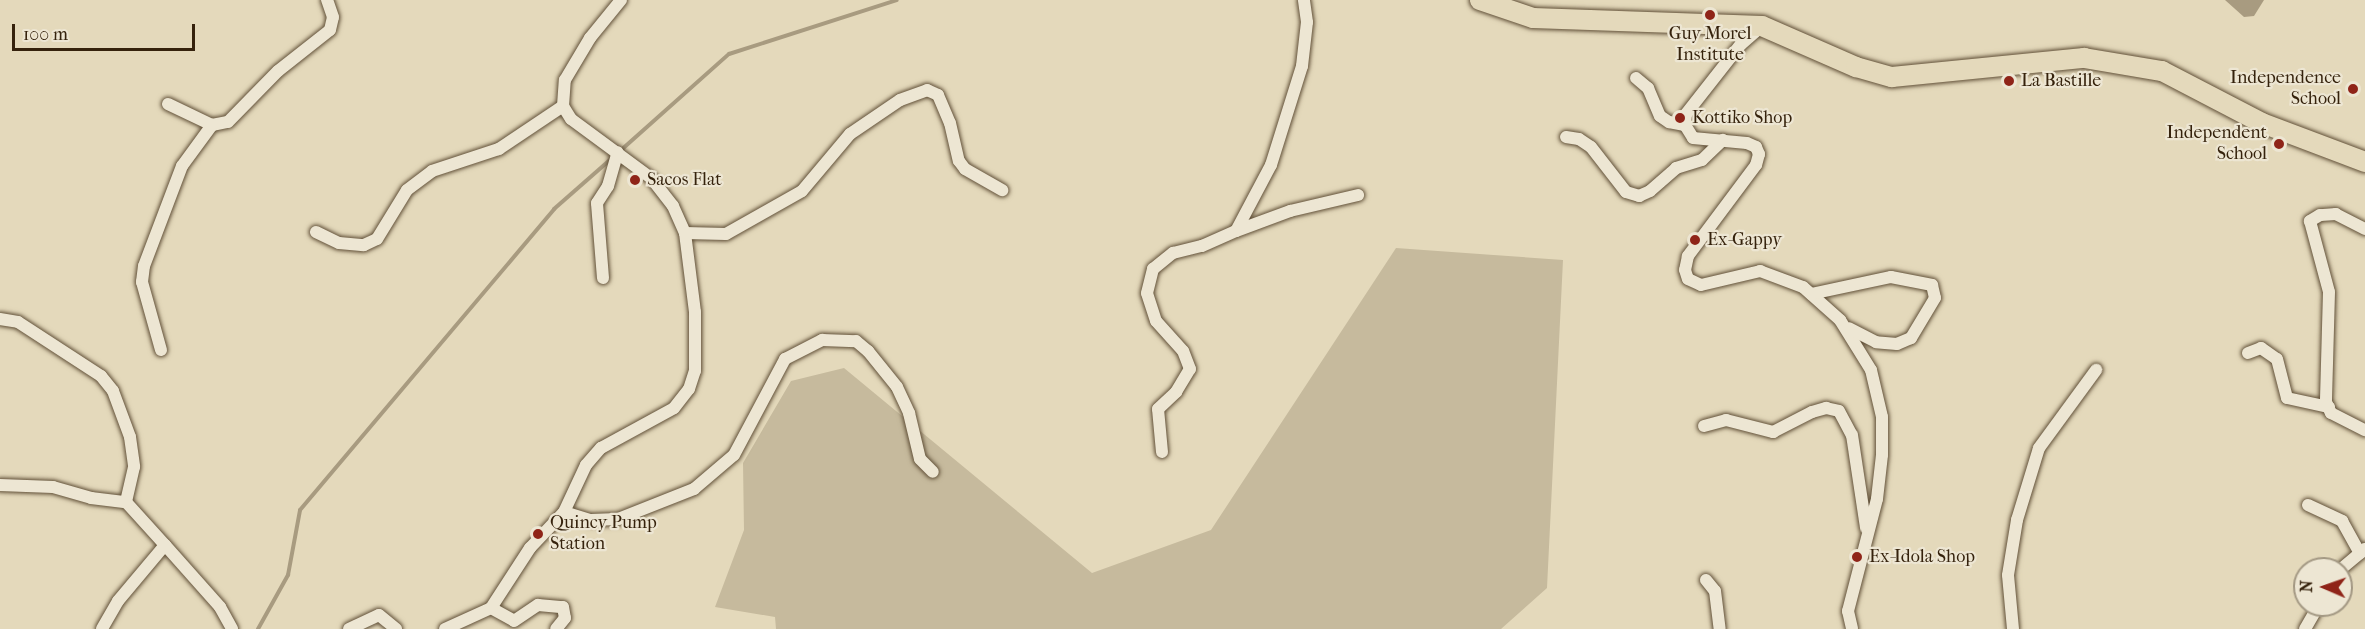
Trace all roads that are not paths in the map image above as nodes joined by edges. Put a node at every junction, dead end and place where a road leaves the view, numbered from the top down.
1 (327, 0) edge
2 (621, 0) edge
3 (1304, 0) edge
4 (1480, 0) edge
5 (1762, 26) junction
6 (1636, 78) dead end
7 (168, 104) dead end
8 (563, 106) junction
9 (212, 125) junction
10 (1685, 125) junction
11 (1566, 137) dead end
12 (1723, 140) junction
13 (618, 152) junction
14 (2365, 162) edge
15 (1002, 190) dead end
16 (1358, 195) dead end
17 (2365, 230) edge
18 (1236, 231) junction
19 (316, 232) dead end
20 (685, 233) junction
21 (603, 278) dead end
22 (1811, 294) junction
23 (0, 319) edge
24 (1844, 325) junction
25 (161, 350) dead end
26 (2248, 353) dead end
27 (2096, 370) dead end
28 (2329, 407) junction
29 (1704, 426) dead end
30 (2365, 430) edge
31 (1162, 452) dead end
32 (933, 472) dead end
33 (0, 485) edge
34 (126, 502) junction
35 (2308, 505) dead end
36 (564, 512) junction
37 (1867, 535) junction
38 (165, 545) junction
39 (2363, 551) edge
40 (1706, 580) dead end
41 (491, 608) junction
42 (102, 629) edge
43 (232, 629) edge
44 (349, 629) edge
45 (396, 629) edge
46 (445, 629) edge
47 (555, 629) edge
48 (1720, 629) edge
49 (1852, 629) edge
50 (2013, 629) edge

1 - 9 street
2 - 8 street
3 - 18 street
4 - 5 main road
5 - 10 street
5 - 14 main road
6 - 10 street
7 - 9 street
8 - 13 street
8 - 19 street
9 - 25 street
10 - 12 street
11 - 12 street
12 - 22 street
13 - 20 street
13 - 21 street
15 - 20 street
16 - 18 street
17 - 28 street
18 - 31 street
20 - 36 street
22 - 24 street
22 - 24 street
23 - 34 street
24 - 37 street
26 - 28 street
27 - 50 street
28 - 30 street
29 - 37 street
32 - 36 street
33 - 34 street
34 - 38 street
35 - 39 street
36 - 41 street
37 - 49 street
38 - 42 street
38 - 43 street
40 - 48 street
41 - 46 street
41 - 47 street
44 - 45 street

